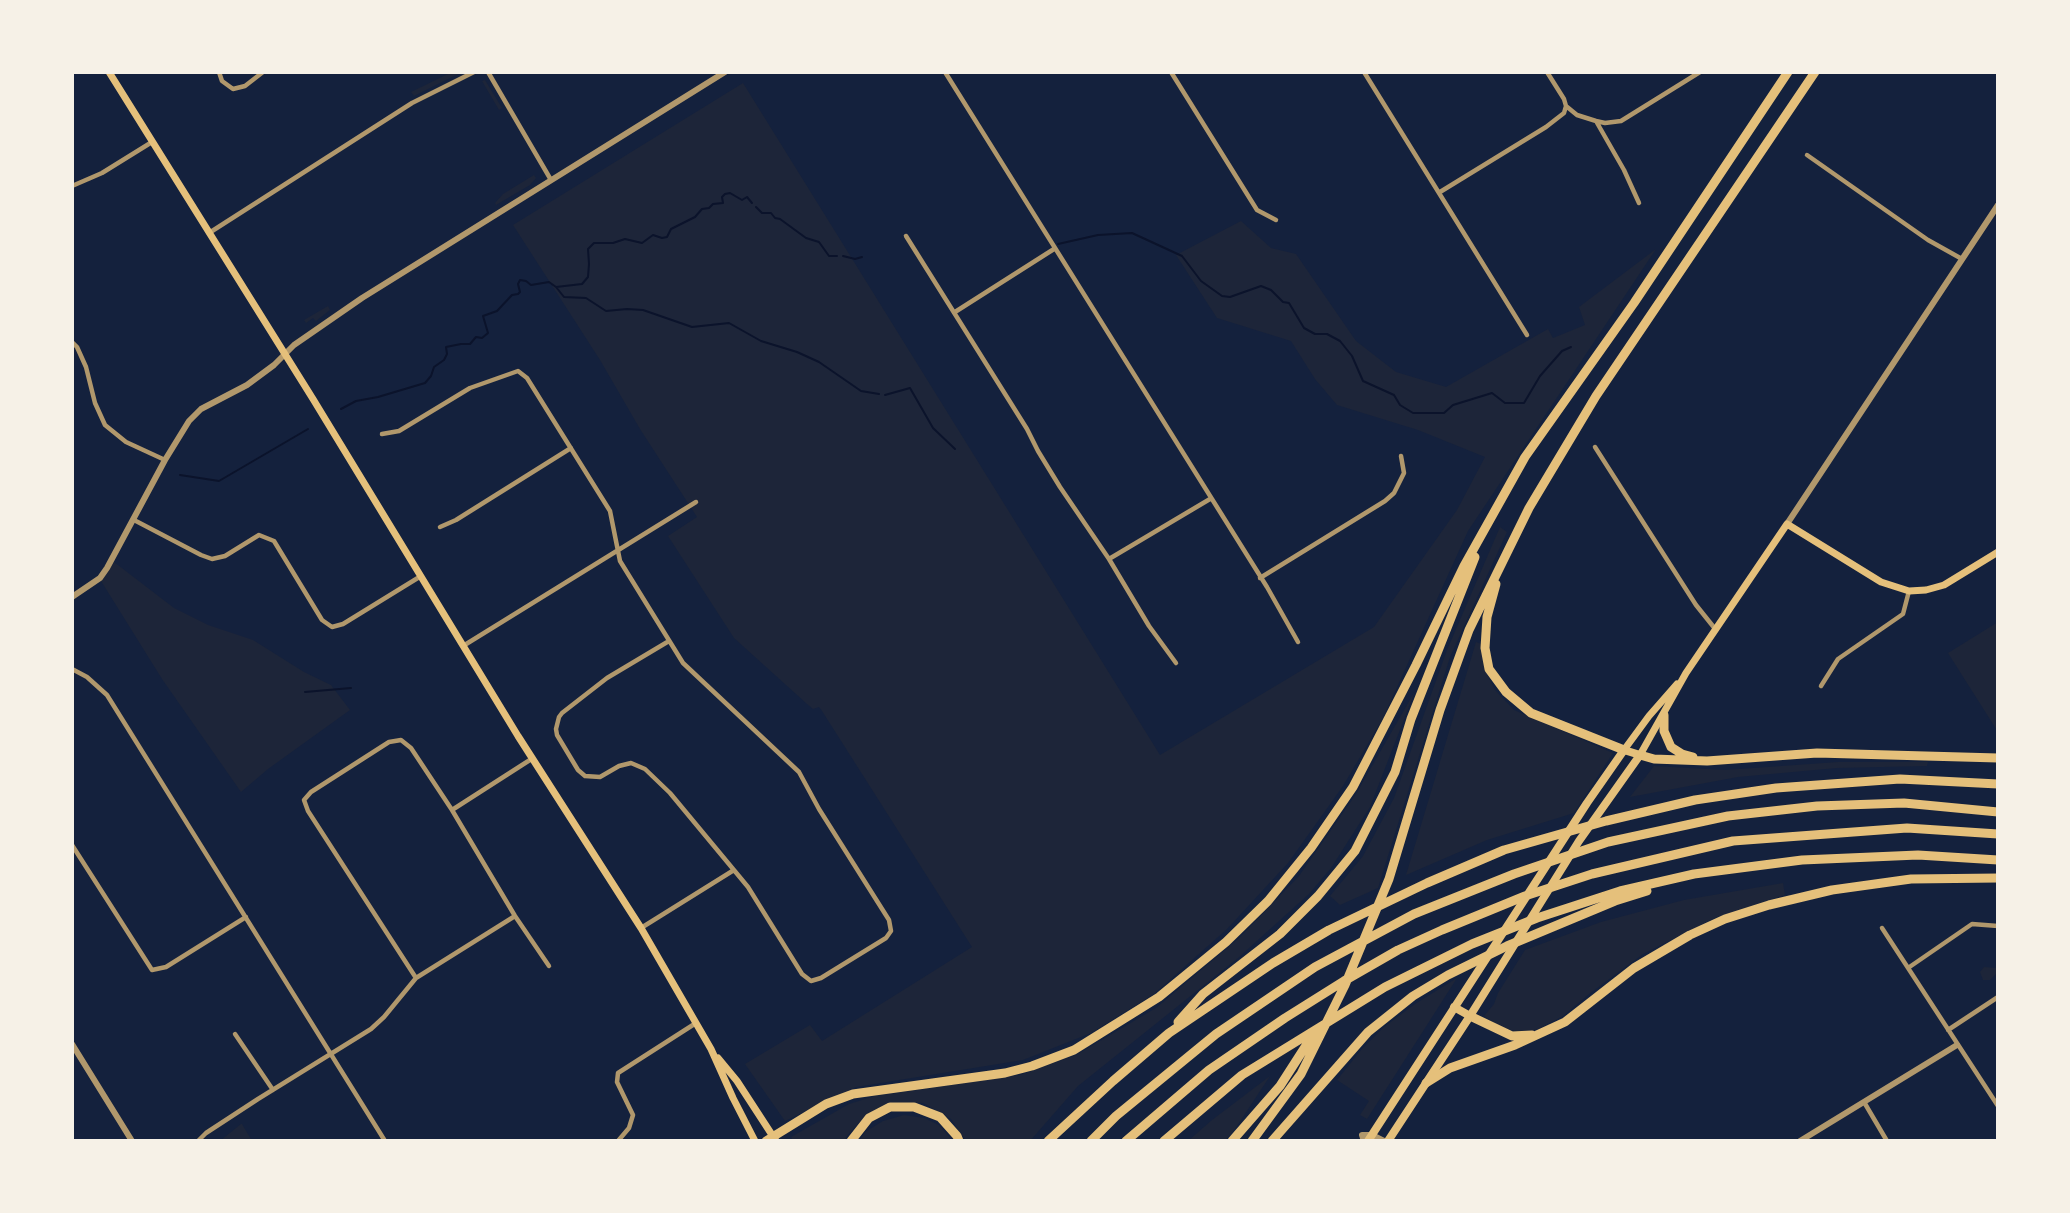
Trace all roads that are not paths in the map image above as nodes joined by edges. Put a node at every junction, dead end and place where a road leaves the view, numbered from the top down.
1 (109, 72) edge
2 (219, 72) edge
3 (264, 72) edge
4 (474, 72) edge
5 (489, 72) edge
6 (725, 72) edge
7 (945, 72) edge
8 (1171, 72) edge
9 (1364, 72) edge
10 (1547, 72) edge
11 (1700, 72) edge
12 (1788, 72) edge
13 (1815, 72) edge
14 (1566, 106) junction
15 (1596, 121) junction
16 (152, 142) junction
17 (1807, 155) dead end
18 (551, 180) junction
19 (72, 186) edge
20 (1440, 192) junction
21 (1639, 203) dead end
22 (1998, 206) edge
23 (1275, 220) dead end
24 (209, 233) junction
25 (906, 236) dead end
26 (1054, 249) junction
27 (1962, 259) junction
28 (955, 312) junction
29 (1527, 335) dead end
30 (72, 342) edge
31 (285, 355) junction
32 (382, 434) dead end
33 (1595, 447) dead end
34 (571, 448) junction
35 (1401, 456) dead end
36 (1525, 457) junction
37 (165, 460) junction
38 (1210, 498) junction
39 (696, 502) dead end
40 (134, 520) junction
41 (1787, 524) junction
42 (440, 527) dead end
43 (1510, 545) junction
44 (617, 550) junction
45 (1998, 552) edge
46 (1108, 559) junction
47 (420, 576) junction
48 (1260, 578) junction
49 (1909, 591) junction
50 (72, 597) edge
51 (1716, 630) junction
52 (669, 641) junction
53 (1298, 642) dead end
54 (463, 646) junction
55 (1176, 663) dead end
56 (72, 669) edge
57 (1686, 674) junction
58 (1821, 686) dead end
59 (1664, 715) junction
60 (1624, 750) junction
61 (1640, 755) junction
62 (533, 758) junction
63 (1998, 758) edge
64 (1707, 762) junction
65 (1998, 784) edge
66 (452, 810) junction
67 (1998, 812) edge
68 (1998, 834) edge
69 (72, 845) edge
70 (1998, 860) edge
71 (734, 870) junction
72 (1694, 874) junction
73 (1998, 878) edge
74 (515, 916) junction
75 (246, 917) junction
76 (1998, 926) edge
77 (641, 928) junction
78 (1882, 928) dead end
79 (549, 966) dead end
80 (1908, 968) junction
81 (416, 978) junction
82 (1345, 986) junction
83 (1998, 997) edge
84 (1454, 1007) junction
85 (1470, 1016) junction
86 (696, 1023) junction
87 (1948, 1030) junction
88 (1169, 1033) junction
89 (235, 1034) dead end
90 (1537, 1035) junction
91 (72, 1044) edge
92 (1957, 1045) junction
93 (711, 1049) junction
94 (332, 1053) junction
95 (1426, 1083) junction
96 (273, 1090) junction
97 (1864, 1102) junction
98 (1998, 1106) edge
99 (772, 1139) edge
100 (1368, 1139) edge
101 (132, 1141) edge
102 (198, 1141) edge
103 (385, 1141) edge
104 (618, 1141) edge
105 (756, 1141) edge
106 (851, 1141) edge
107 (959, 1141) edge
108 (1048, 1141) edge
109 (1091, 1141) edge
110 (1126, 1141) edge
111 (1164, 1141) edge
112 (1232, 1141) edge
113 (1252, 1141) edge
114 (1272, 1141) edge
115 (1386, 1141) edge
116 (1800, 1141) edge
117 (1887, 1141) edge

1 - 16 main road
2 - 3 street
4 - 24 street
5 - 18 street
6 - 18 street
7 - 26 street
8 - 23 street
9 - 20 street
10 - 14 street
11 - 15 street
12 - 36 highway
13 - 43 highway
14 - 15 street
14 - 20 street
15 - 21 street
16 - 19 street
16 - 24 main road
17 - 27 street
18 - 31 street
20 - 29 street
22 - 27 street
24 - 31 main road
25 - 28 street
26 - 28 street
26 - 38 street
27 - 41 street
28 - 46 street
30 - 37 street
31 - 37 street
31 - 47 main road
32 - 34 street
33 - 51 street
34 - 42 street
34 - 44 street
35 - 48 street
36 - 88 highway
36 - 99 highway
37 - 40 street
38 - 46 street
38 - 48 street
39 - 44 street
40 - 47 street
40 - 50 street
41 - 49 main road
41 - 51 main road
43 - 60 highway
43 - 82 highway
44 - 52 street
44 - 54 street
45 - 49 main road
46 - 55 street
47 - 54 main road
48 - 53 street
49 - 58 street
51 - 57 main road
52 - 71 street
52 - 71 street
54 - 62 main road
56 - 75 street
57 - 59 main road
57 - 60 main road
59 - 61 main road
59 - 64 highway
60 - 61 main road
60 - 84 main road
61 - 64 highway
61 - 85 main road
62 - 66 street
62 - 77 main road
63 - 64 highway
65 - 88 highway
66 - 74 street
66 - 81 street
67 - 109 highway
68 - 110 highway
69 - 75 street
70 - 72 highway
71 - 77 street
72 - 111 highway
72 - 114 highway
73 - 90 highway
74 - 79 street
74 - 81 street
75 - 94 street
76 - 80 street
77 - 86 main road
78 - 80 street
80 - 87 street
81 - 94 street
82 - 112 highway
82 - 113 highway
83 - 87 street
84 - 85 main road
84 - 100 main road
85 - 90 highway
85 - 95 main road
86 - 93 main road
86 - 104 street
87 - 92 street
88 - 108 highway
89 - 96 street
90 - 95 highway
91 - 101 street
92 - 97 street
92 - 98 street
93 - 99 main road
93 - 105 main road
94 - 96 street
94 - 103 street
95 - 115 main road
96 - 102 street
97 - 116 street
97 - 117 street
100 - 115 street
106 - 107 highway

